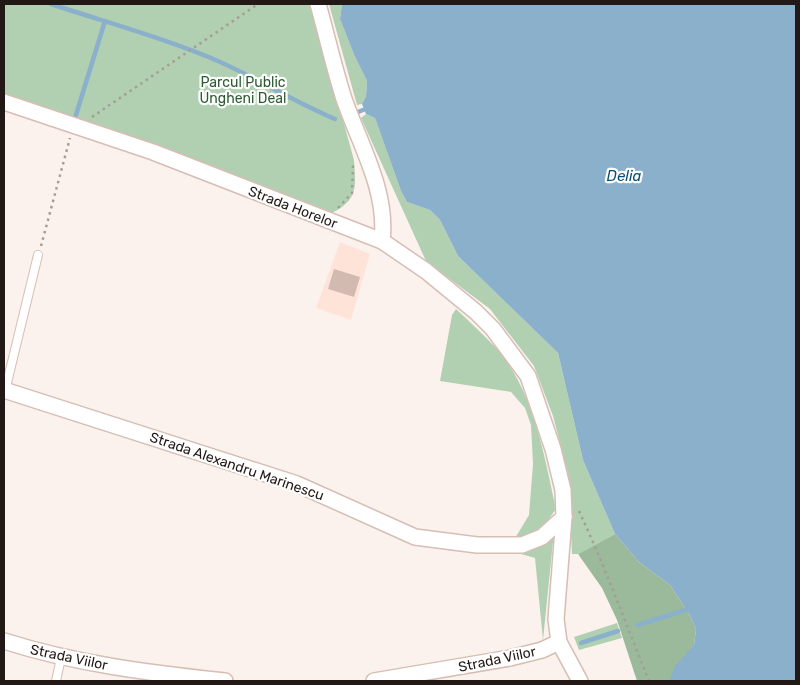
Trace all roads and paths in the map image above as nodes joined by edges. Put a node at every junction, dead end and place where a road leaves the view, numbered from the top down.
1 (258, 4) edge
2 (318, 4) edge
3 (4, 102) edge
4 (78, 127) junction
5 (382, 241) junction
6 (38, 255) joint
7 (4, 392) edge
8 (579, 509) dead end
9 (564, 517) junction
10 (4, 641) edge
11 (559, 642) junction
12 (61, 658) junction
13 (56, 681) edge
14 (225, 681) edge
15 (374, 681) edge
16 (580, 681) edge
17 (649, 681) edge

1 - 4 path
2 - 5 street
3 - 4 street, Strada Horelor
4 - 5 street, Strada Horelor
4 - 6 path
5 - 9 street, Strada Horelor
6 - 7 lane
7 - 9 street, Strada Alexandru Marinescu
8 - 17 path
9 - 11 street
10 - 12 street, Strada Viilor
11 - 15 street, Strada Viilor
11 - 16 street
12 - 13 lane
12 - 14 street, Strada Viilor

